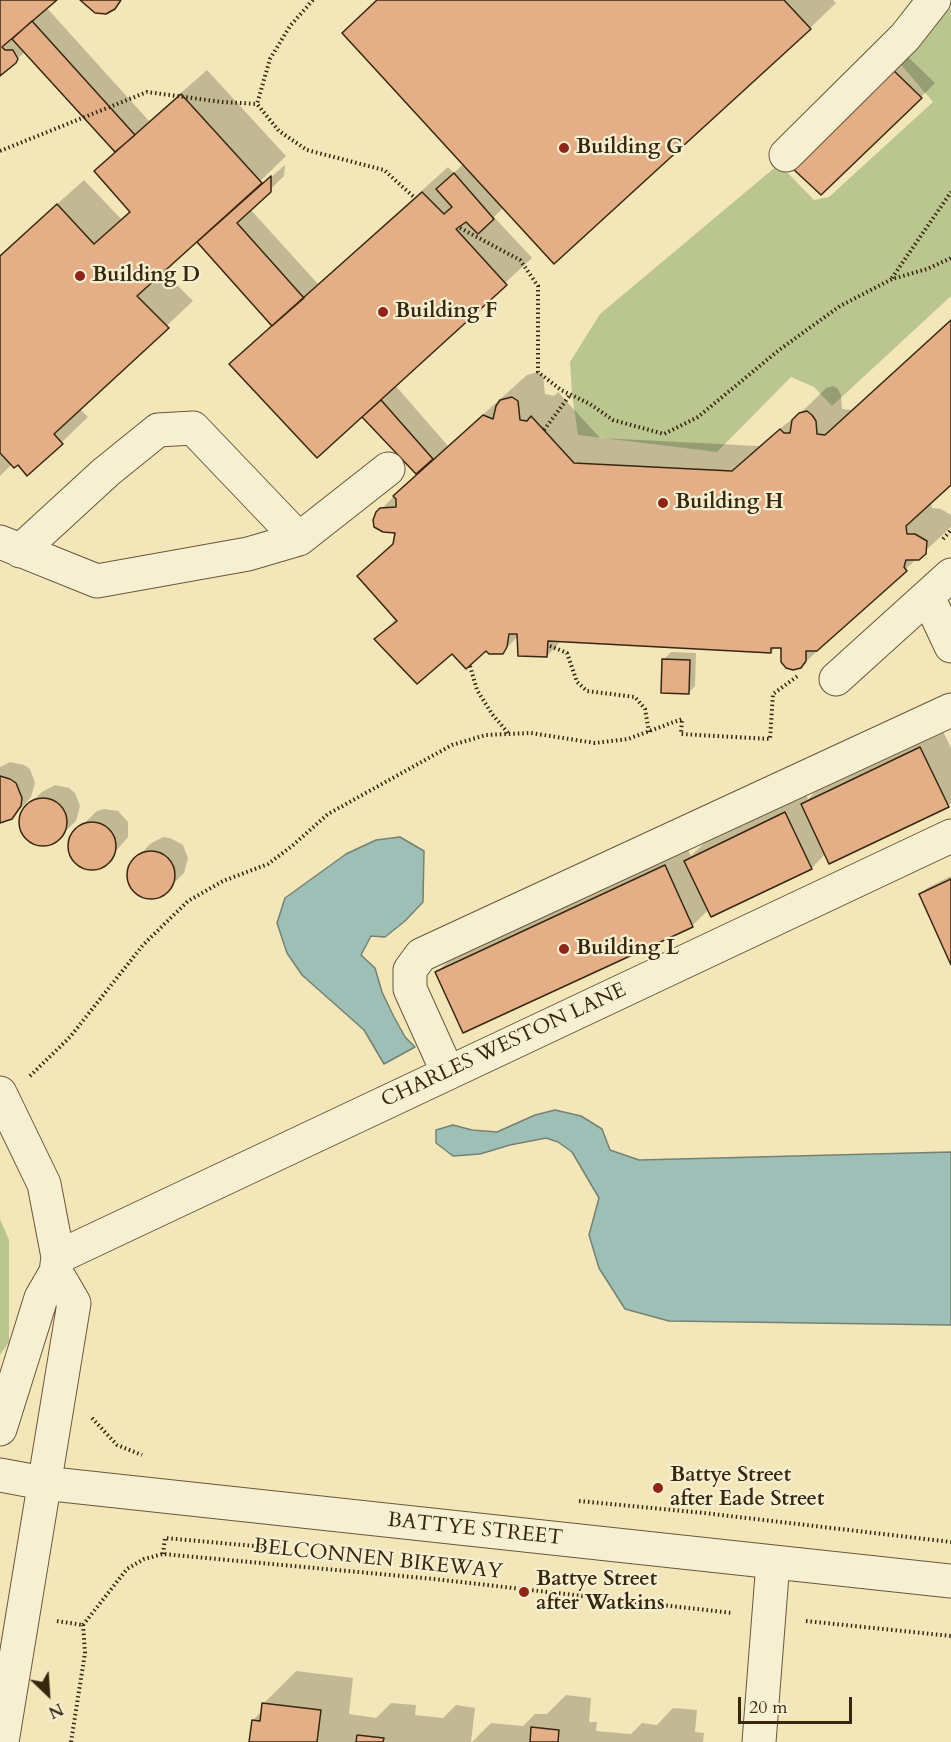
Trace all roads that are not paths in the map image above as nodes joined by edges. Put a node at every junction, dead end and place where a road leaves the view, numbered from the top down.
1 (932, 1) edge
2 (786, 155) dead end
3 (388, 469) dead end
4 (299, 538) junction
5 (10, 547) edge
6 (940, 586) edge
7 (951, 646) edge
8 (836, 679) road end
9 (951, 710) edge
10 (951, 836) edge
11 (448, 1073) junction
12 (1, 1095) edge
13 (57, 1264) junction
14 (0, 1430) edge
15 (0, 1475) edge
16 (43, 1483) junction
17 (773, 1562) junction
18 (951, 1581) edge
19 (2, 1742) edge
20 (759, 1742) edge

1 - 2 street
3 - 4 street
4 - 5 street
4 - 5 street
6 - 7 street
6 - 8 street
9 - 11 street
10 - 11 street, CHARLES WESTON LANE
11 - 13 street, CHARLES WESTON LANE
12 - 13 street
13 - 14 street
13 - 16 street
15 - 16 street, BATTYE STREET
16 - 17 street, BATTYE STREET
16 - 19 street
17 - 18 street, BATTYE STREET
17 - 20 street

